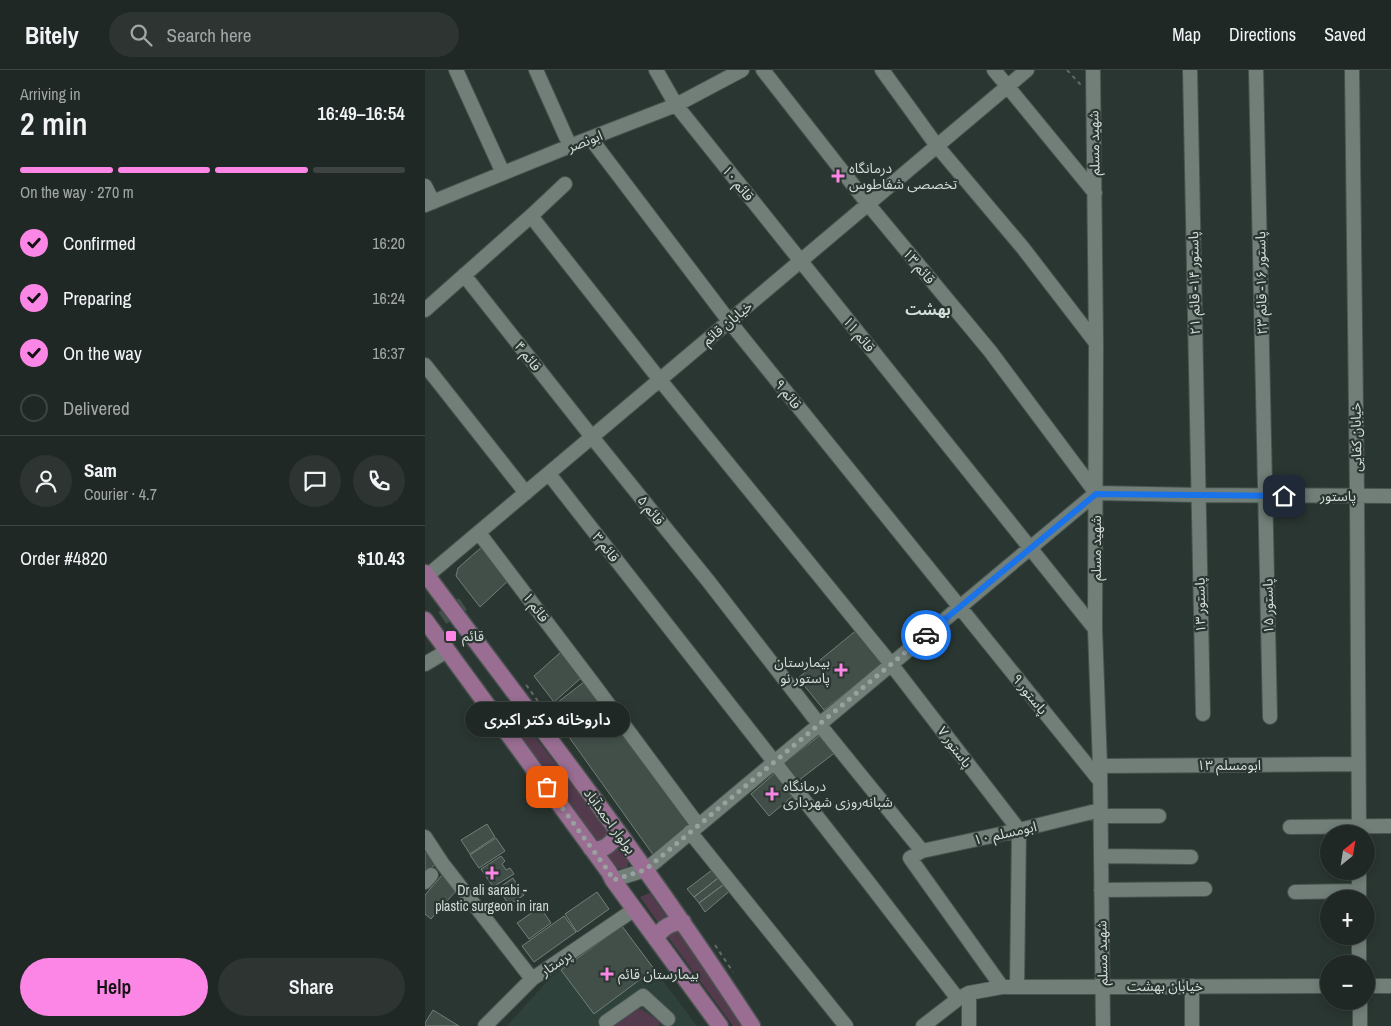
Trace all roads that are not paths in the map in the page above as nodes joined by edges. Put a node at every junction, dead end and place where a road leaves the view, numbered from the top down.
1 (456, 70) edge
2 (536, 70) edge
3 (656, 70) edge
4 (742, 70) edge
5 (763, 70) edge
6 (882, 70) edge
7 (993, 70) edge
8 (1027, 70) edge
9 (1093, 70) edge
10 (1190, 70) edge
11 (1257, 70) edge
12 (1352, 70) edge
13 (1007, 87) junction
14 (676, 105) junction
15 (591, 139) junction
16 (570, 146) junction
17 (937, 146) junction
18 (503, 173) junction
19 (565, 184) dead end
20 (425, 186) edge
21 (1095, 193) junction
22 (429, 204) edge
23 (868, 204) junction
24 (531, 216) junction
25 (800, 261) junction
26 (464, 275) junction
27 (425, 310) edge
28 (729, 321) junction
29 (1097, 343) junction
30 (425, 364) edge
31 (660, 380) junction
32 (592, 437) junction
33 (549, 474) junction
34 (526, 493) junction
35 (1096, 494) junction
36 (1197, 495) junction
37 (1266, 496) junction
38 (1357, 496) junction
39 (1391, 496) edge
40 (479, 532) junction
41 (1030, 548) junction
42 (426, 575) edge
43 (960, 607) junction
44 (425, 620) edge
45 (1095, 629) junction
46 (447, 651) junction
47 (425, 664) edge
48 (891, 664) junction
49 (1203, 714) dead end
50 (1270, 717) dead end
51 (819, 724) junction
52 (775, 762) junction
53 (1359, 764) junction
54 (1100, 766) junction
55 (1100, 781) junction
56 (1100, 813) junction
57 (1159, 816) dead end
58 (1359, 825) edge
59 (1391, 826) edge
60 (1290, 827) dead end
61 (694, 828) junction
62 (1320, 828) edge
63 (1375, 828) edge
64 (1019, 830) junction
65 (619, 833) junction
66 (425, 837) edge
67 (591, 848) junction
68 (916, 855) junction
69 (1101, 856) junction
70 (1191, 857) dead end
71 (645, 870) junction
72 (613, 880) junction
73 (1205, 889) dead end
74 (1101, 890) junction
75 (1295, 892) dead end
76 (1320, 893) edge
77 (635, 909) junction
78 (683, 922) junction
79 (656, 938) junction
80 (532, 979) junction
81 (1103, 986) junction
82 (1192, 986) junction
83 (1320, 986) edge
84 (1375, 986) edge
85 (1391, 986) edge
86 (1002, 987) junction
87 (1017, 987) junction
88 (963, 996) junction
89 (1360, 1010) edge
90 (668, 1019) dead end
91 (606, 1022) dead end
92 (485, 1026) edge
93 (720, 1026) edge
94 (752, 1026) edge
95 (846, 1026) edge
96 (923, 1026) edge
97 (969, 1026) edge
98 (1103, 1026) edge
99 (1192, 1026) edge
100 (1360, 1026) edge

1 - 18 street
2 - 16 street
3 - 14 street, قائم ۱۰
4 - 14 street, ابونصر
5 - 23 street, قائم ۱۳
6 - 17 street
7 - 13 street
8 - 13 street, خیابان قائم
9 - 21 street, شهید مسلم
10 - 36 street, پاستور ۱۴- قائم ۲۱
11 - 37 street, پاستور ۱۶- قائم ۲۳
12 - 38 street, خیابان کفایی
13 - 17 street, خیابان قائم
13 - 21 street
14 - 15 street, ابونصر
14 - 25 street, قائم ۱۰
15 - 16 street, ابونصر
15 - 28 street, قائم ۹
16 - 18 street, ابونصر
17 - 23 street, خیابان قائم
17 - 29 street
18 - 22 street, ابونصر
19 - 24 street
20 - 22 street
21 - 29 street, شهید مسلم
23 - 25 street, خیابان قائم
23 - 35 street, قائم ۱۳
24 - 26 street
24 - 31 street, پاستور ۷
25 - 28 street, خیابان قائم
25 - 41 street, قائم ۱۱
26 - 27 street
26 - 32 street, قائم ۴
28 - 31 street, خیابان قائم
28 - 43 street, قائم ۹
29 - 35 street, شهید مسلم
30 - 34 street
31 - 32 street, خیابان قائم
31 - 48 street, پاستور ۷
32 - 33 street, خیابان قائم
32 - 51 street, قائم ۵
33 - 34 street, خیابان قائم
33 - 52 street, قائم ۳
34 - 40 street, خیابان قائم
35 - 36 street, پاستور
35 - 41 street
35 - 45 street, شهید مسلم
36 - 37 street, پاستور
36 - 49 street, پاستور ۱۳
37 - 38 street, پاستور
37 - 50 street, پاستور ۱۵
38 - 39 street, پاستور
38 - 53 street, خیابان کفایی
40 - 42 street, خیابان قائم
40 - 61 street, قائم ۱
41 - 43 street
41 - 45 street, قائم ۱۱
42 - 65 main road, بولوار احمدآباد
43 - 48 street
43 - 55 street, پاستور ۹
44 - 46 main road
45 - 54 street, شهید مسلم
46 - 47 street
46 - 67 main road
48 - 51 street
48 - 64 street, پاستور ۷
51 - 52 street
51 - 68 street, قائم ۵
52 - 61 street
52 - 88 street, قائم ۳
53 - 54 street, ابومسلم ۱۳
53 - 58 street, خیابان کفایی
54 - 55 street, شهید مسلم
55 - 56 street, شهید مسلم
56 - 57 street, ابومسلم ۱۰
56 - 64 street, ابومسلم ۱۰
56 - 69 street, شهید مسلم
59 - 63 street
60 - 62 street
61 - 71 street
61 - 95 street, قائم ۱
64 - 68 street, ابومسلم ۱۰
64 - 87 street
65 - 67 main road
65 - 71 main road, بولوار احمدآباد
66 - 80 street
67 - 72 main road
68 - 86 street, قائم ۵
69 - 70 street
69 - 74 street, شهید مسلم
71 - 72 street
71 - 78 main road, بولوار احمدآباد
72 - 77 main road
73 - 74 street
74 - 81 street, شهید مسلم
75 - 76 street
77 - 79 main road
77 - 80 street, پرستار
78 - 79 main road
78 - 94 main road, بولوار احمدآباد
79 - 93 main road
80 - 92 street, پرستار
81 - 82 street, خیابان بهشت
81 - 87 street, خیابان بهشت
81 - 98 street, شهید مسلم
82 - 83 street, خیابان بهشت
82 - 99 street
84 - 85 street
86 - 87 street, خیابان بهشت
86 - 88 street, خیابان بهشت
88 - 96 street, خیابان بهشت
88 - 97 street
89 - 100 street
90 - 91 street

